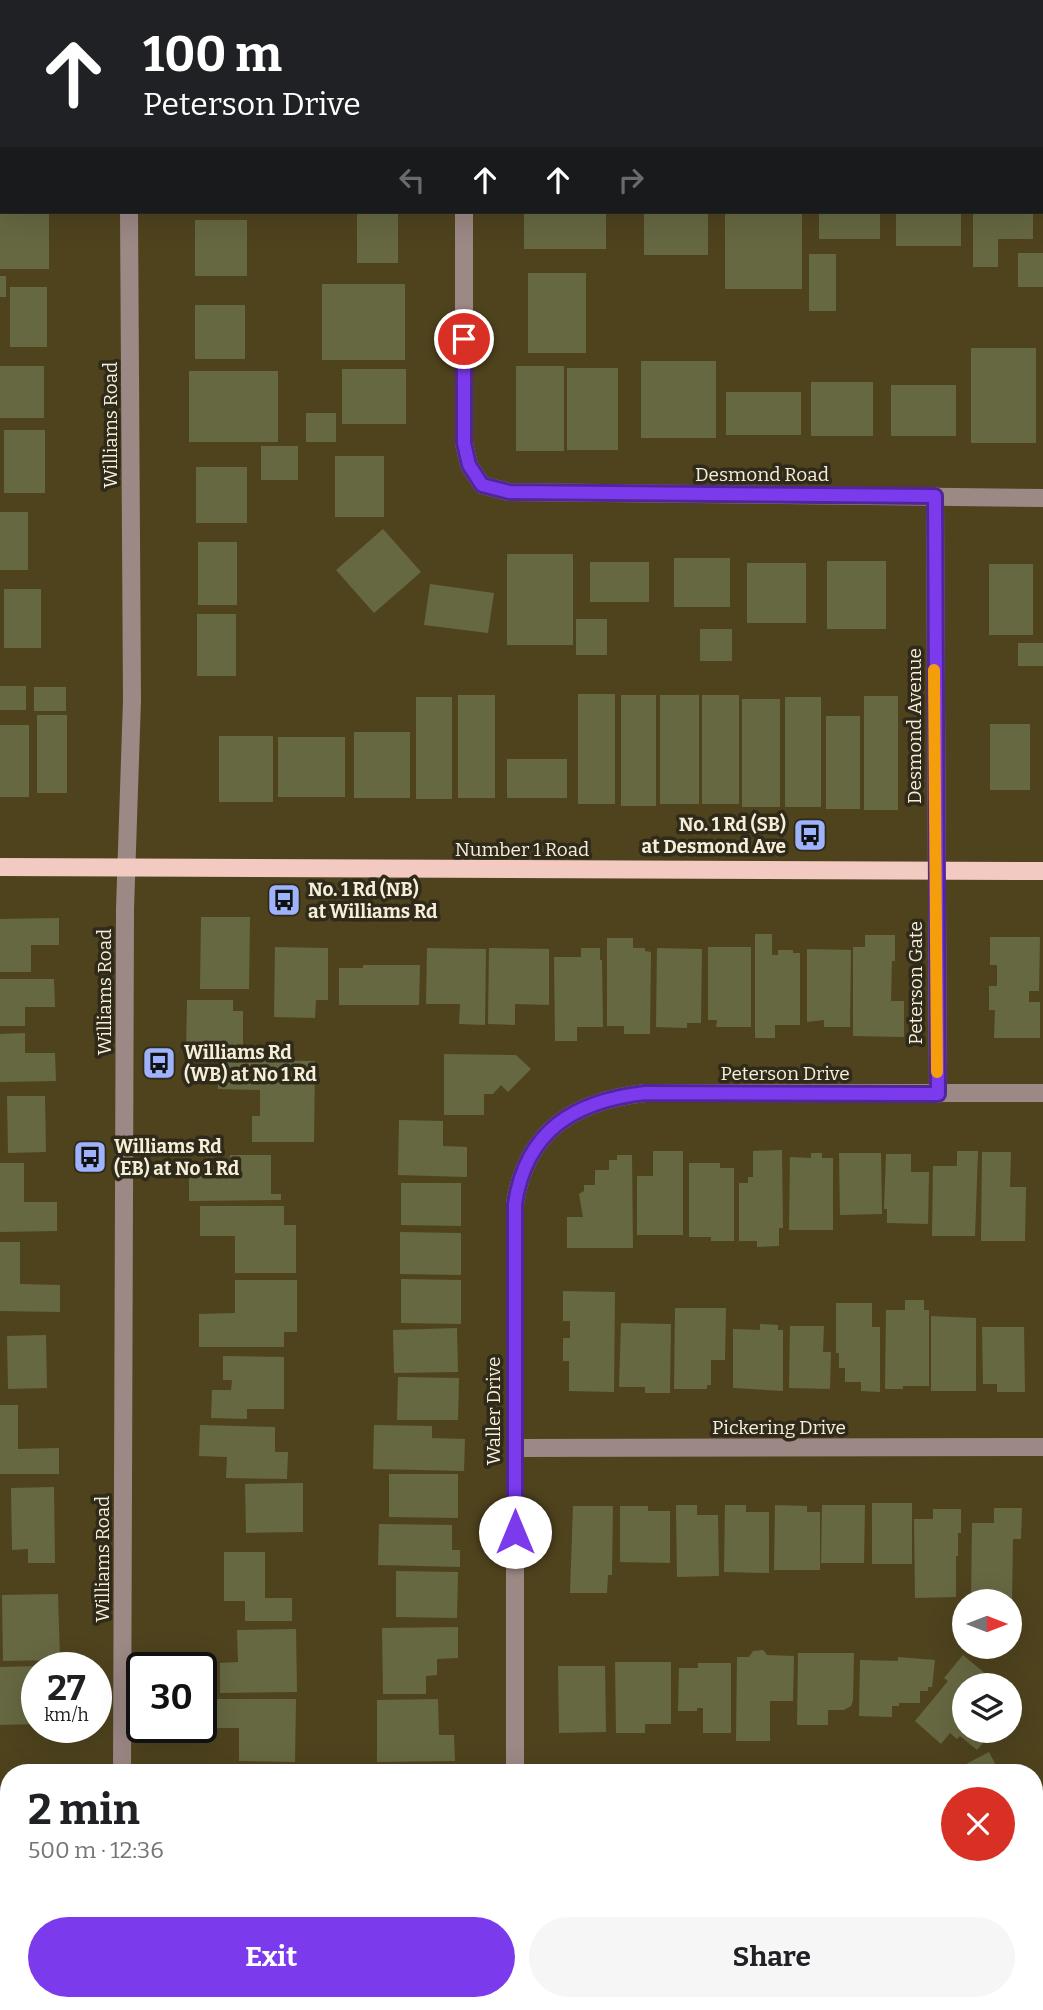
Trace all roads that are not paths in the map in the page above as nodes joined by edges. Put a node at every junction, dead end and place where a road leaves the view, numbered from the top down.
1 (130, 214) edge
2 (464, 214) edge
3 (935, 496) junction
4 (1043, 498) edge
5 (0, 867) edge
6 (128, 868) junction
7 (935, 870) junction
8 (1043, 871) edge
9 (1043, 1093) edge
10 (938, 1094) junction
11 (541, 1140) joint
12 (1043, 1447) edge
13 (515, 1448) junction
14 (122, 1764) edge
15 (515, 1764) edge

1 - 6 street, Williams Road
2 - 3 street, Desmond Road
3 - 4 street, Desmond Road
3 - 7 street, Desmond Avenue
5 - 6 main road, Number 1 Road
6 - 7 main road, Number 1 Road
6 - 14 street, Williams Road
7 - 8 main road, Number 1 Road
7 - 10 street, Peterson Gate
9 - 10 street, Peterson Drive
10 - 11 street, Peterson Drive
11 - 13 street, Waller Drive
12 - 13 street, Pickering Drive
13 - 15 street, Waller Drive

